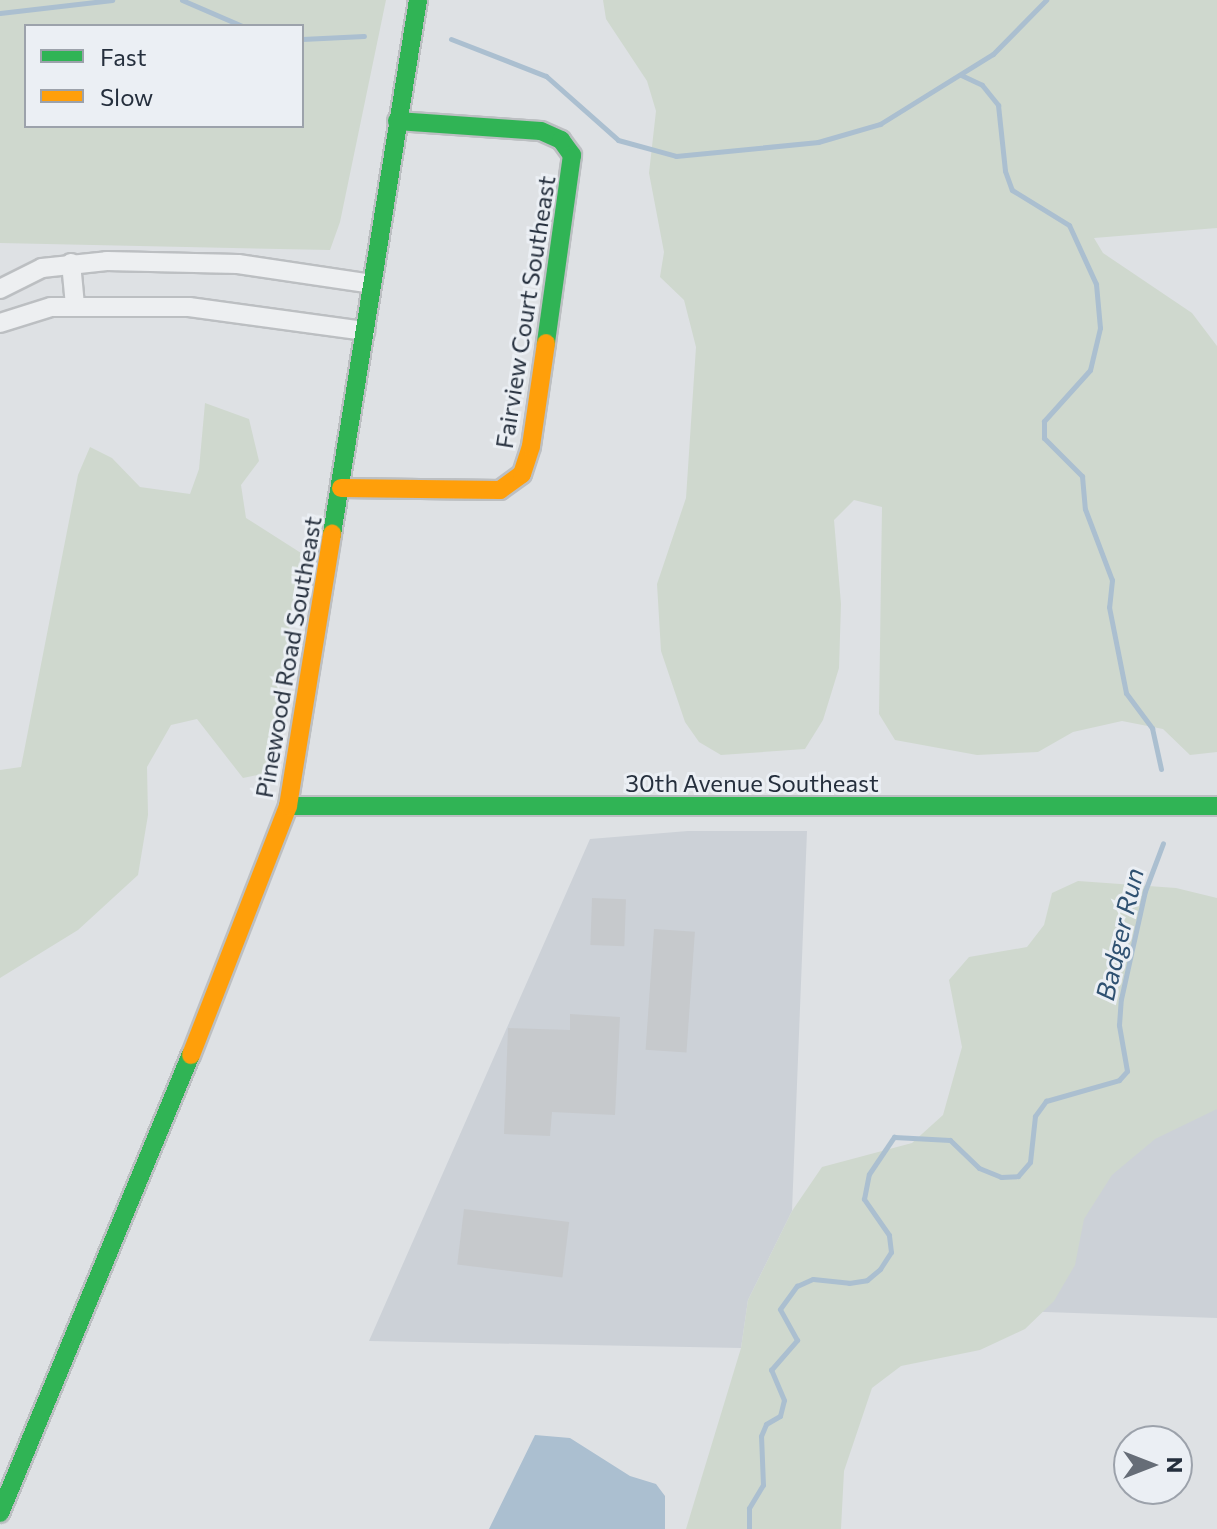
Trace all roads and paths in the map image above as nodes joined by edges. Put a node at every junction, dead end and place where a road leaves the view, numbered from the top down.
1 (418, 0) edge
2 (397, 121) junction
3 (71, 263) junction
4 (372, 284) junction
5 (0, 289) edge
6 (75, 305) junction
7 (0, 323) edge
8 (365, 331) junction
9 (341, 488) junction
10 (288, 806) junction
11 (1217, 806) edge
12 (0, 1513) edge

1 - 2 street, Pinewood Road Southeast
2 - 4 street, Pinewood Road Southeast
2 - 9 street, Fairview Court Southeast
3 - 4 street
3 - 5 street
3 - 6 street
4 - 8 street, Pinewood Road Southeast
6 - 7 street
6 - 8 street
8 - 9 street, Pinewood Road Southeast
9 - 10 street, Pinewood Road Southeast
10 - 11 street, 30th Avenue Southeast
10 - 12 street, Pinewood Road Southeast

